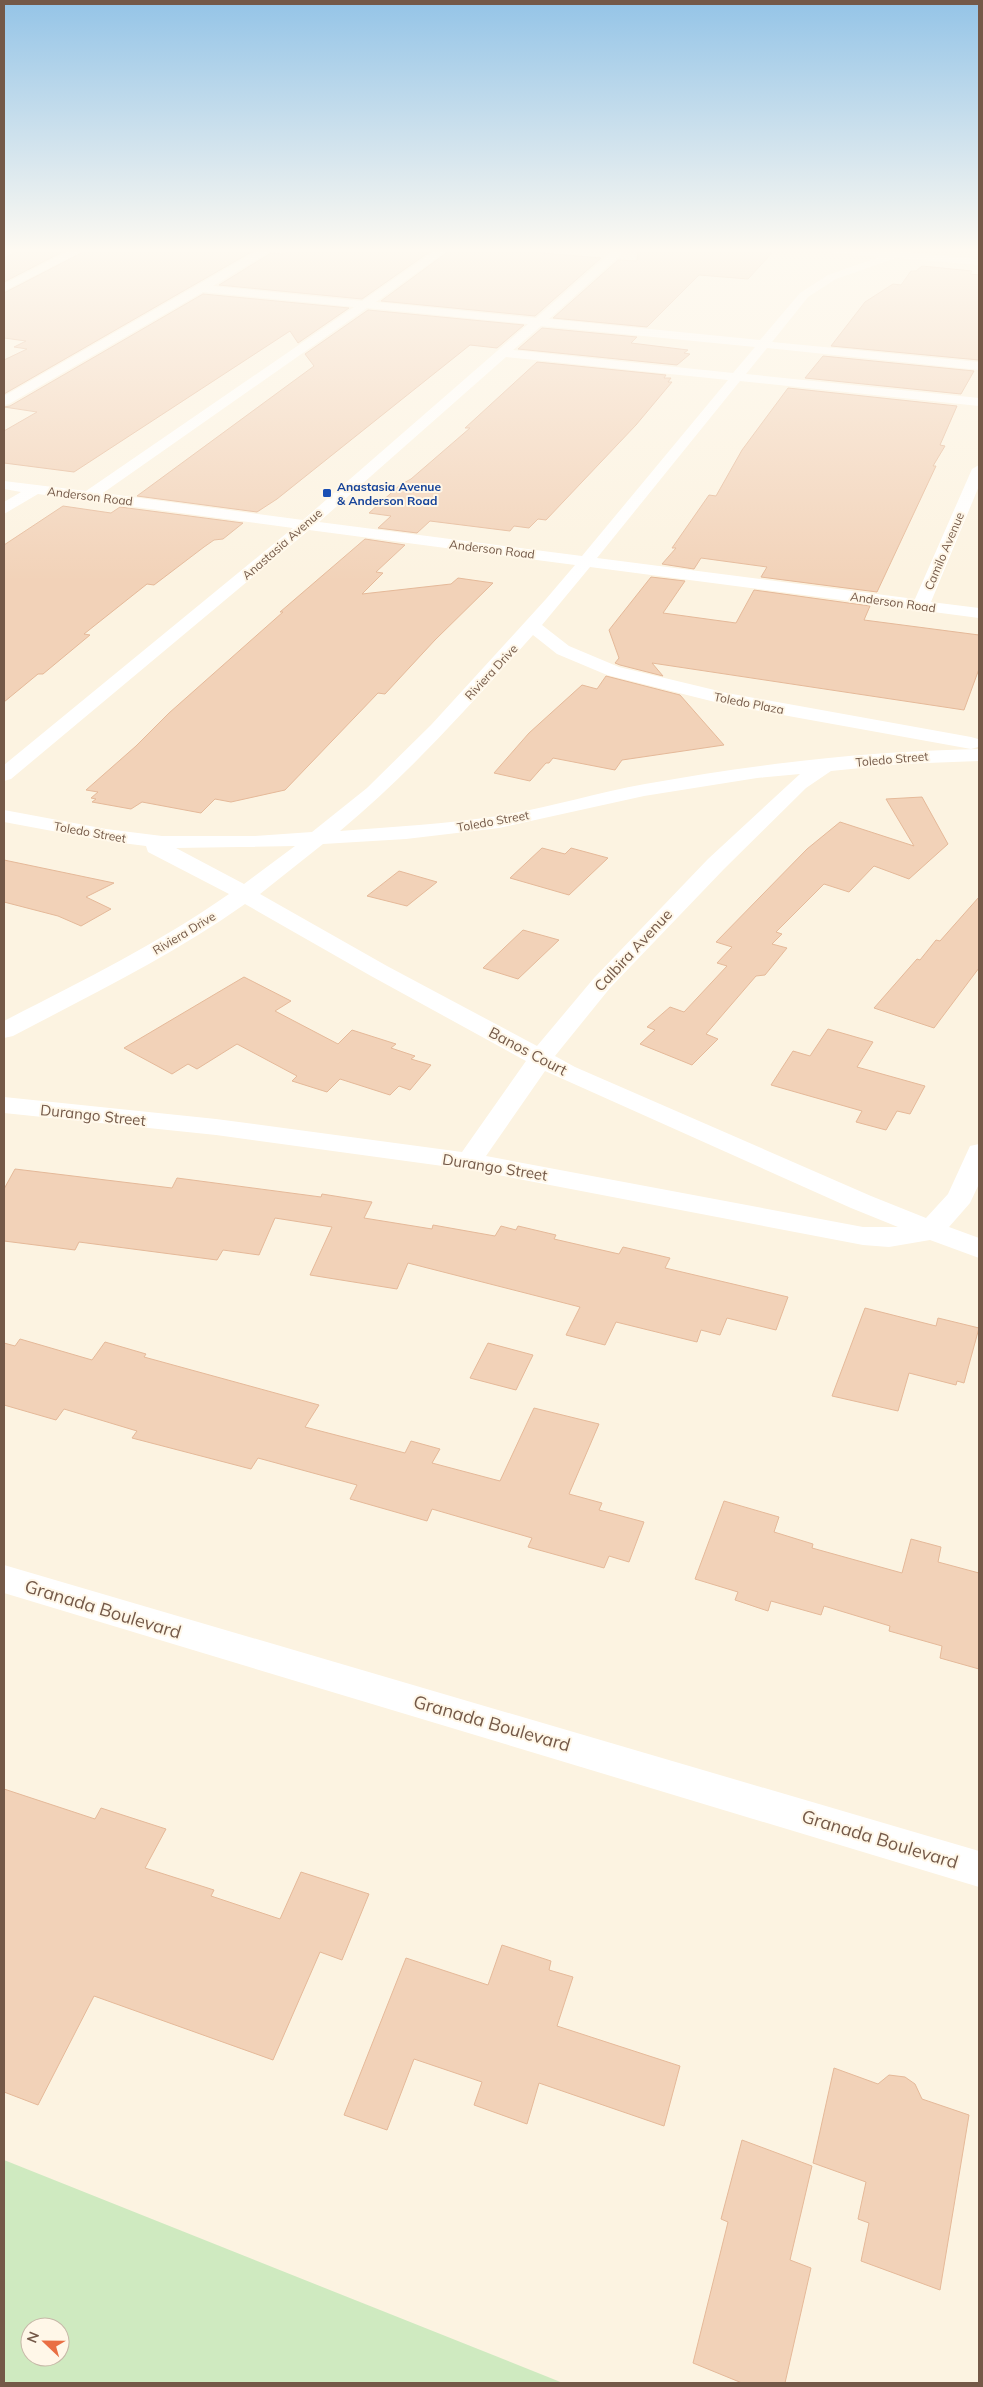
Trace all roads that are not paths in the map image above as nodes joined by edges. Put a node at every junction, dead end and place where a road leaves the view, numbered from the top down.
1 (77, 359) edge
2 (286, 359) edge
3 (496, 359) edge
4 (565, 359) edge
5 (751, 359) edge
6 (914, 359) edge
7 (979, 366) edge
8 (737, 377) junction
9 (4, 401) edge
10 (979, 402) edge
11 (979, 469) edge
12 (4, 485) edge
13 (35, 489) junction
14 (89, 496) junction
15 (4, 509) edge
16 (306, 524) junction
17 (588, 561) junction
18 (921, 605) junction
19 (979, 613) edge
20 (532, 626) junction
21 (979, 744) edge
22 (979, 755) edge
23 (826, 765) junction
24 (4, 776) edge
25 (4, 816) edge
26 (319, 838) junction
27 (141, 840) junction
28 (244, 894) junction
29 (4, 1031) edge
30 (540, 1058) junction
31 (4, 1105) edge
32 (979, 1152) edge
33 (469, 1162) junction
34 (930, 1231) junction
35 (979, 1249) edge
36 (4, 1579) edge
37 (979, 1869) edge

1 - 9 street
2 - 14 street
3 - 16 street, Anastasia Avenue
4 - 8 street
5 - 8 street, Riviera Drive
6 - 7 street
8 - 10 street
8 - 17 street, Riviera Drive
11 - 18 street, Camilo Avenue
12 - 13 street, Anderson Road
13 - 14 street, Anderson Road
13 - 15 street
14 - 16 street, Anderson Road
16 - 17 street, Anderson Road
16 - 24 street, Anastasia Avenue
17 - 18 street, Anderson Road
17 - 20 street, Riviera Drive
18 - 19 street, Anderson Road
20 - 21 street, Toledo Plaza
20 - 26 street, Riviera Drive
22 - 23 street, Toledo Street
23 - 26 street, Toledo Street
23 - 30 street, Calbira Avenue
25 - 27 street, Toledo Street
26 - 27 street, Toledo Street
26 - 28 street, Riviera Drive
27 - 28 street, Banos Court
28 - 29 street, Riviera Drive
28 - 30 street, Banos Court
30 - 33 street, Calbira Avenue
30 - 34 street, Banos Court
31 - 33 street, Durango Street
32 - 34 street
33 - 34 street, Durango Street
34 - 35 street, Durango Street
36 - 37 street, Granada Boulevard

